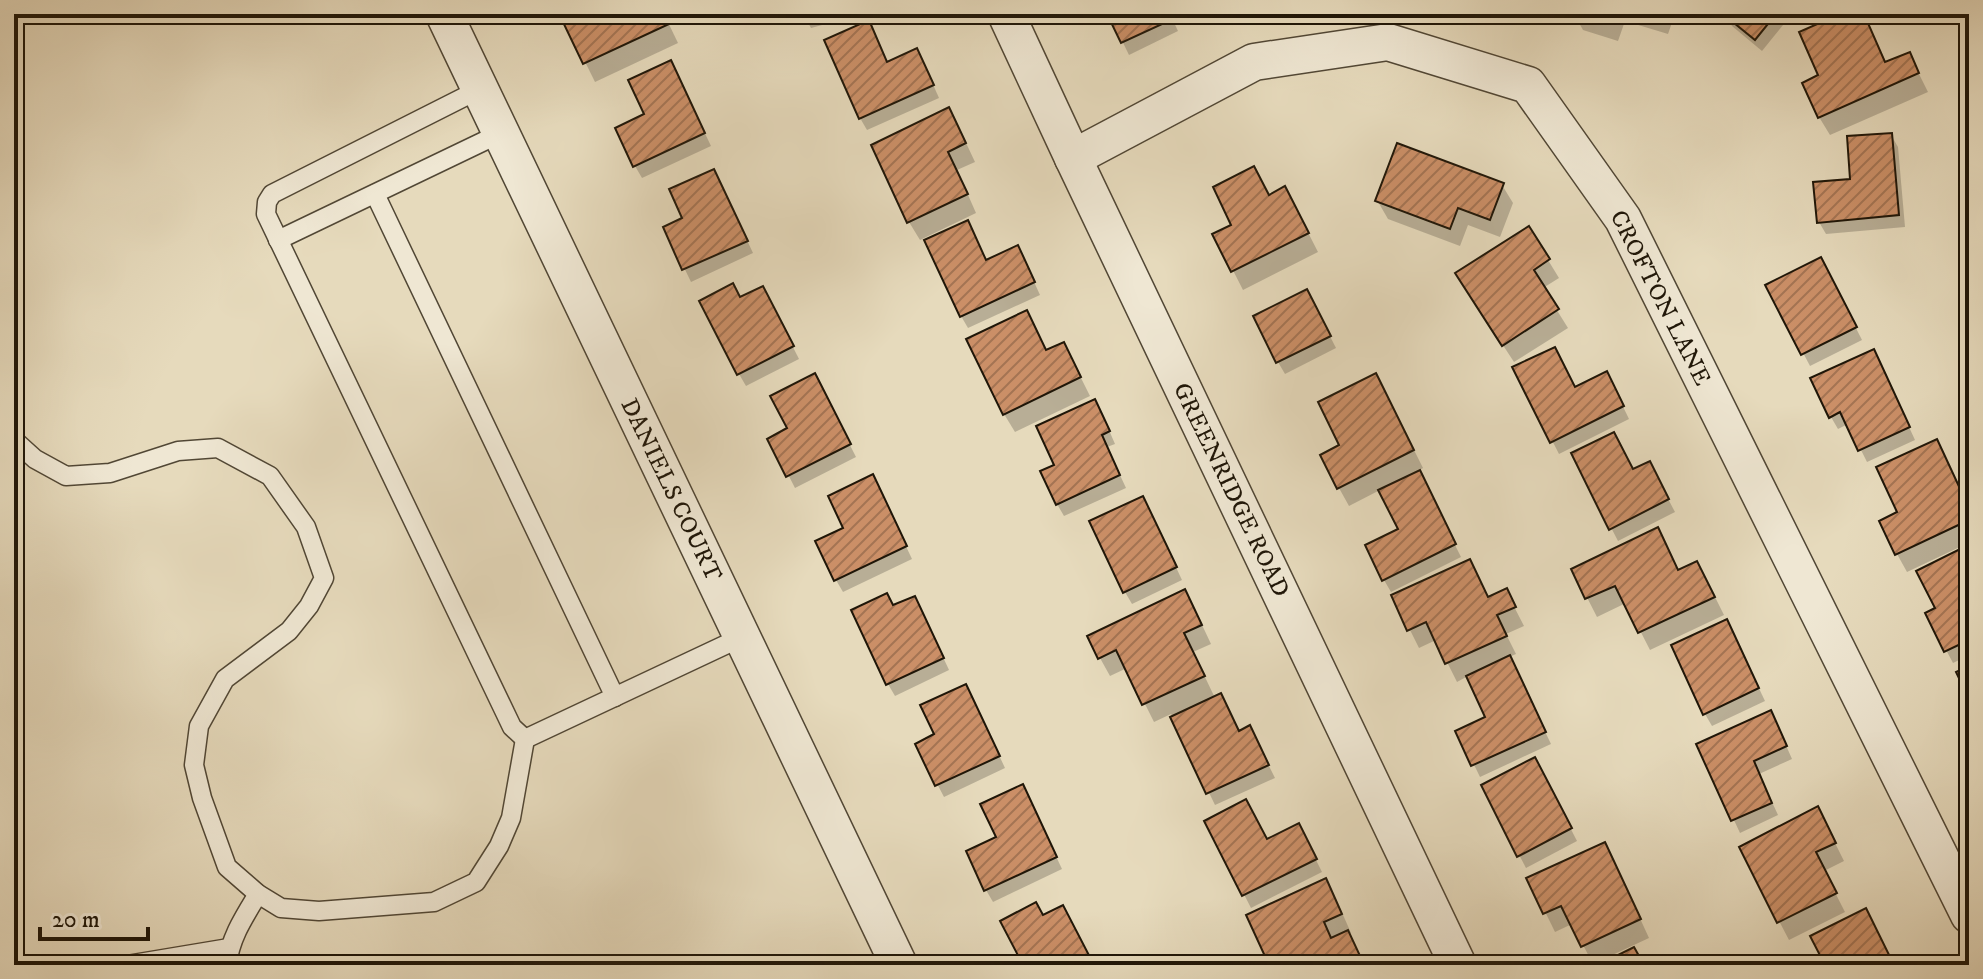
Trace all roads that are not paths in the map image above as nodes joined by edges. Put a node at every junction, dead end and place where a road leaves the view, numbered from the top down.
1 (444, 14) edge
2 (1006, 14) edge
3 (480, 89) junction
4 (501, 133) junction
5 (1073, 158) junction
6 (375, 194) junction
7 (278, 240) junction
8 (14, 440) edge
9 (742, 637) junction
10 (615, 697) junction
11 (525, 739) junction
12 (258, 894) junction
13 (1969, 915) edge
14 (228, 956) edge
15 (127, 965) edge
16 (899, 965) edge
17 (1458, 965) edge

1 - 3 street, DANIELS COURT
2 - 5 street, GREENRIDGE ROAD
3 - 4 street, DANIELS COURT
3 - 7 lane
4 - 6 lane
4 - 9 street, DANIELS COURT
5 - 13 street, CROFTON LANE
5 - 17 street, GREENRIDGE ROAD
6 - 7 lane
6 - 10 lane
7 - 11 lane
8 - 12 lane
9 - 10 lane
9 - 16 street, DANIELS COURT
10 - 11 lane
11 - 12 lane
12 - 14 lane
14 - 15 lane

